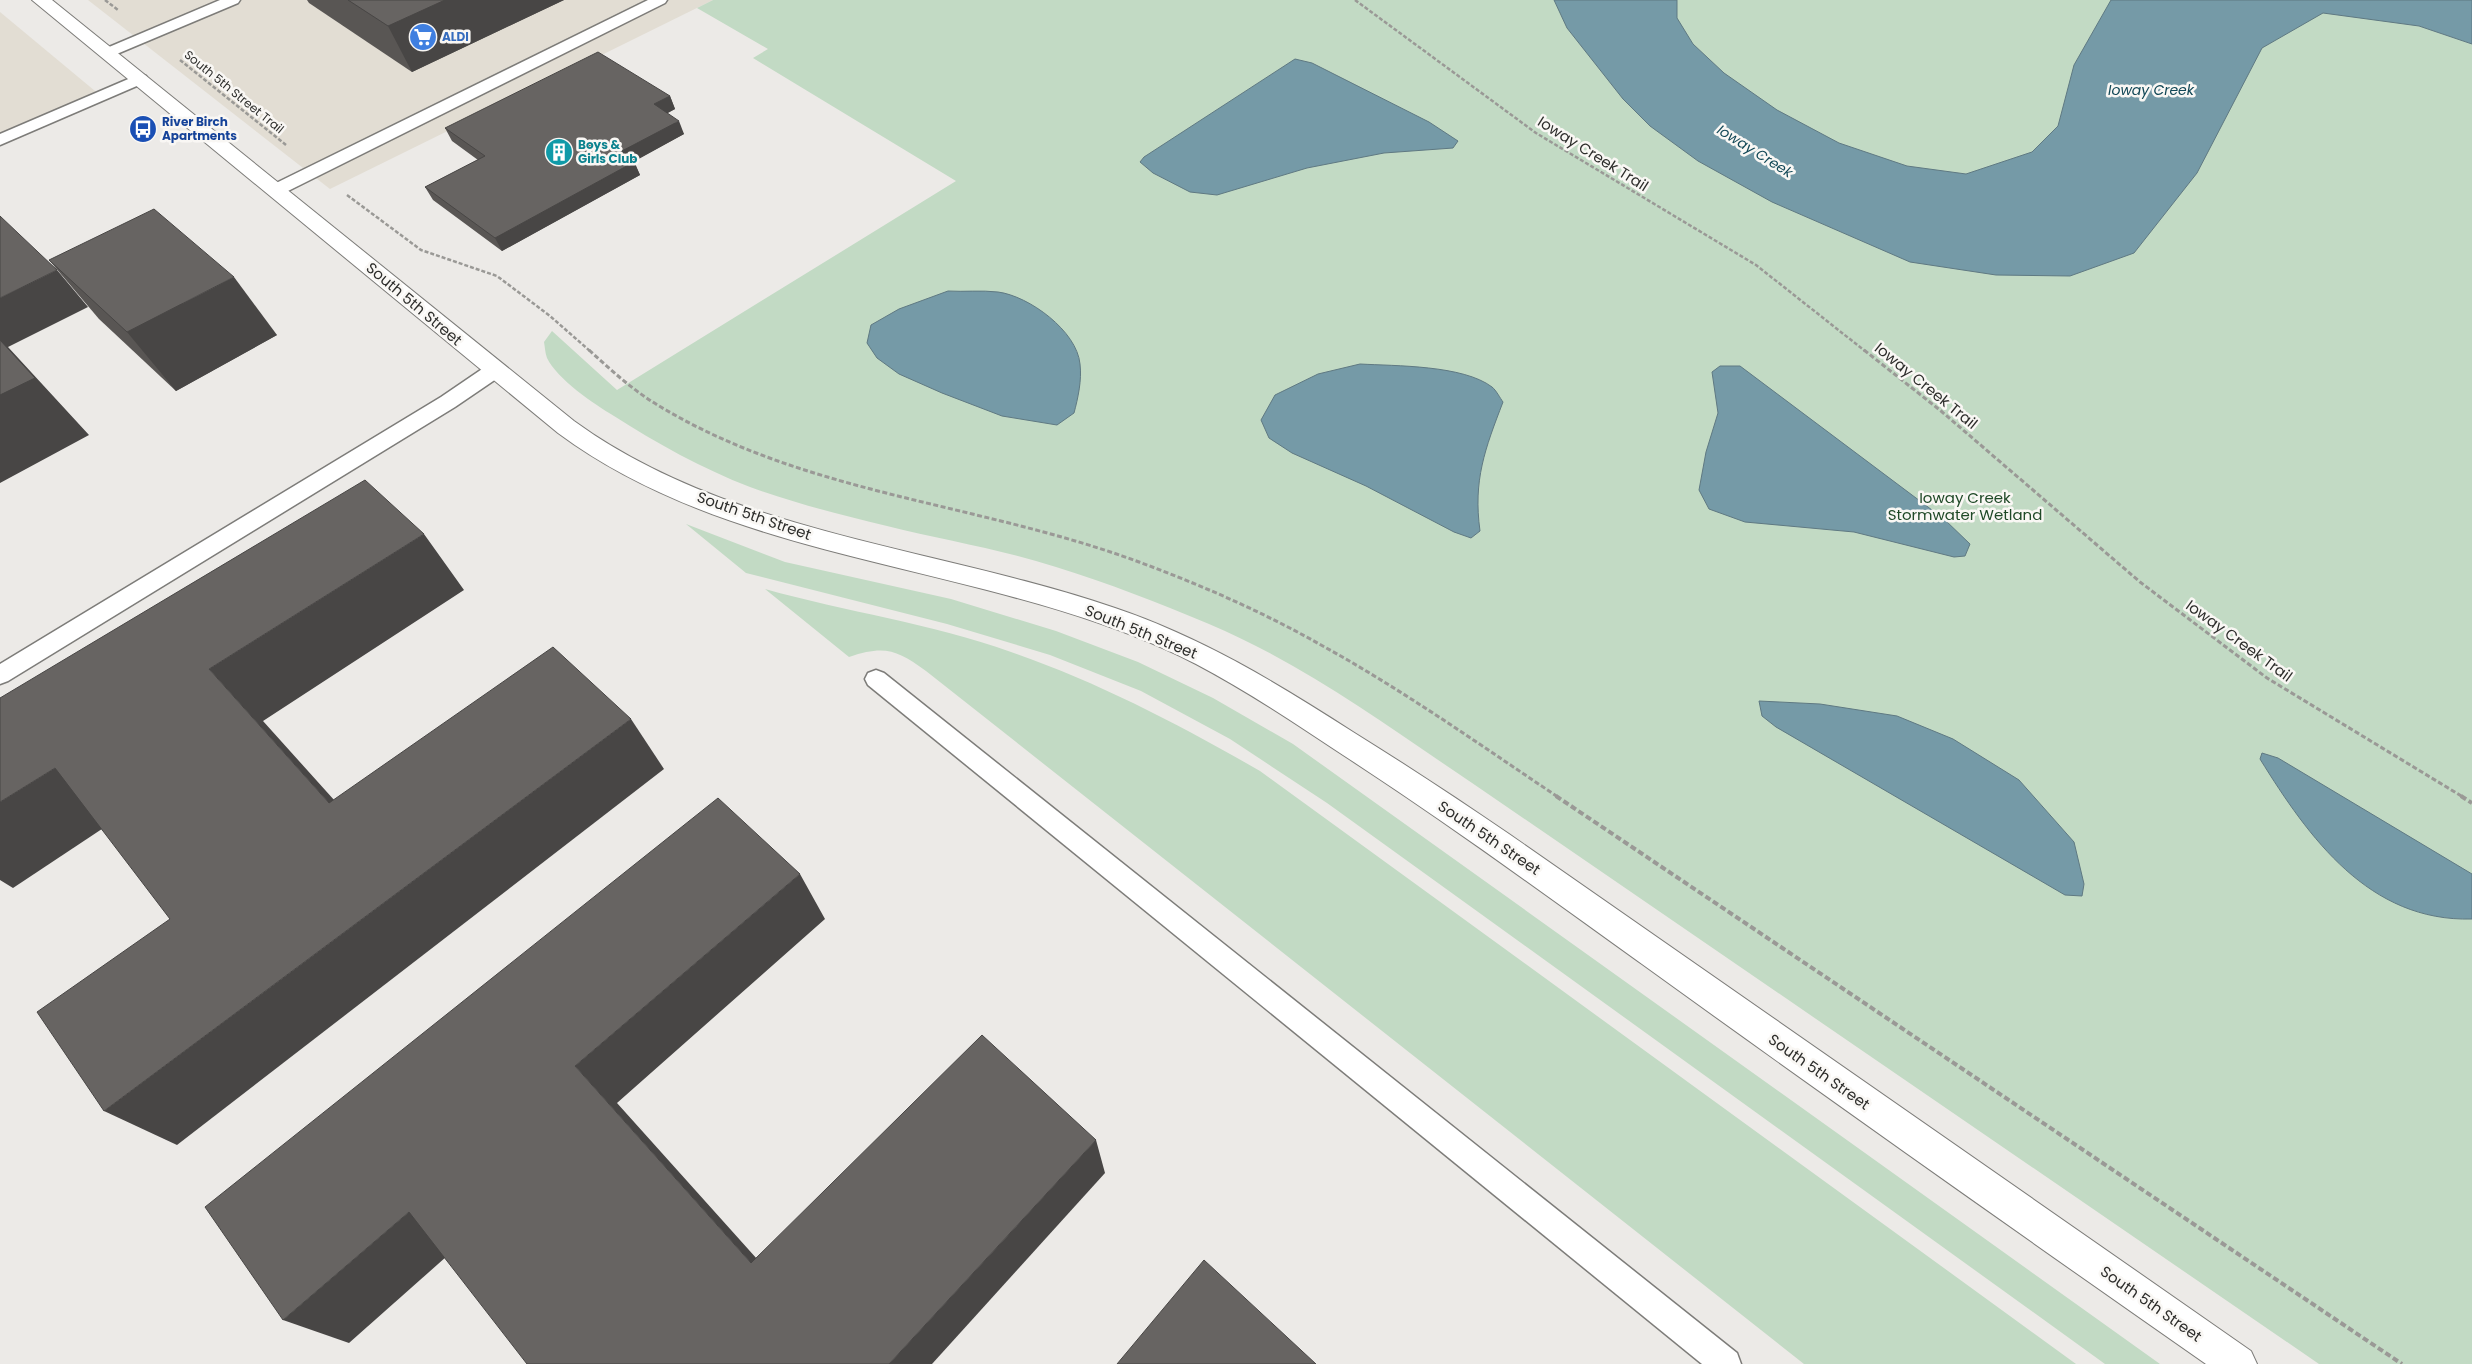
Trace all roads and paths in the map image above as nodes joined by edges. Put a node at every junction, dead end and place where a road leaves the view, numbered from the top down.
1 (42, 0) edge
2 (233, 0) edge
3 (660, 0) edge
4 (1355, 0) edge
5 (107, 53) junction
6 (173, 55) dead end
7 (140, 79) junction
8 (0, 140) edge
9 (289, 148) dead end
10 (276, 190) junction
11 (495, 370) junction
12 (0, 676) edge
13 (876, 678) dead end
14 (2472, 803) edge
15 (1726, 1364) edge
16 (2238, 1364) edge

1 - 5 street, South 5th Street
2 - 5 lane
3 - 10 lane
4 - 14 path, Ioway Creek Trail
5 - 7 street, South 5th Street
6 - 9 path, South 5th Street Trail
7 - 8 lane
7 - 10 street, South 5th Street
10 - 11 street, South 5th Street
11 - 12 lane
11 - 16 street, South 5th Street
13 - 15 lane

